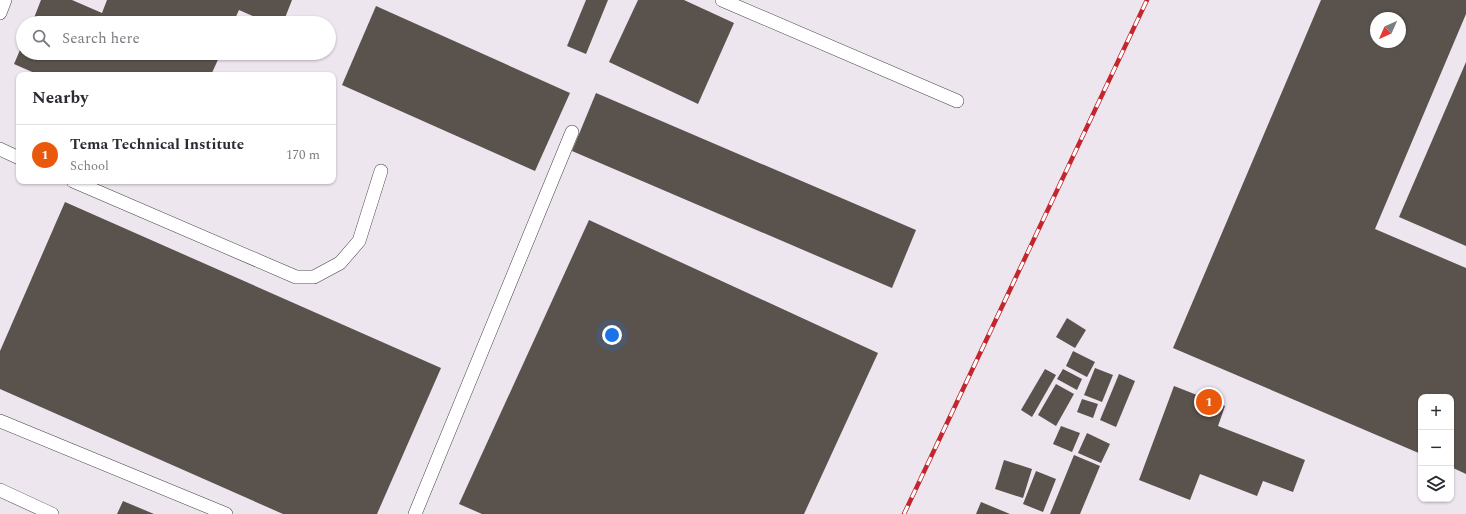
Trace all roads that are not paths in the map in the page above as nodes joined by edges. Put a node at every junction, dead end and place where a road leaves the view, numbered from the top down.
1 (5, 0) edge
2 (722, 0) edge
3 (0, 13) edge
4 (957, 101) dead end
5 (572, 132) dead end
6 (0, 149) edge
7 (16, 157) edge
8 (381, 171) dead end
9 (80, 184) edge
10 (0, 421) edge
11 (0, 490) edge
12 (52, 514) edge
13 (226, 514) edge
14 (415, 514) edge

1 - 3 lane
2 - 4 lane
5 - 14 lane
6 - 7 lane
8 - 9 lane
10 - 13 lane
11 - 12 lane

